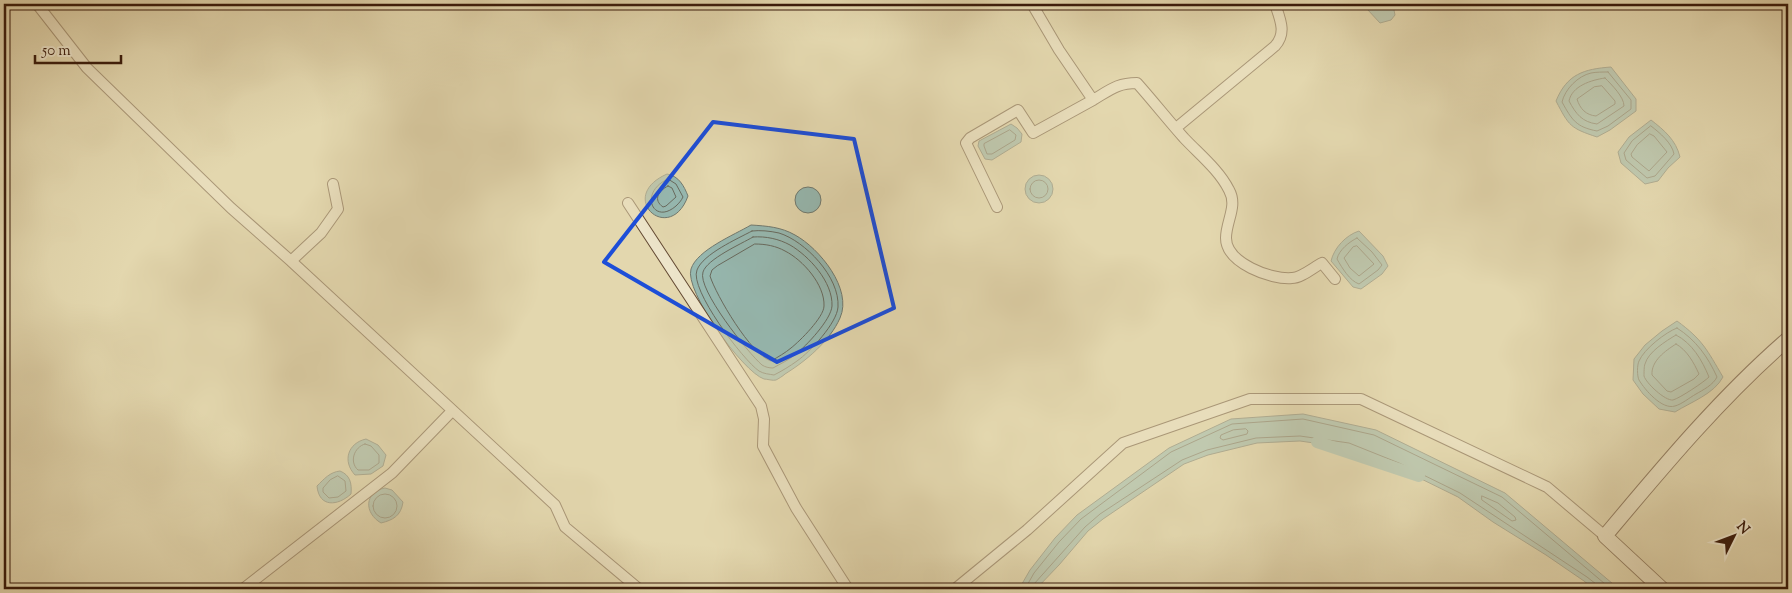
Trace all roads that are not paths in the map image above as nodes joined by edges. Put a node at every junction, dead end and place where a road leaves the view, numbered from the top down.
1 (37, 4) edge
2 (1032, 4) edge
3 (1275, 4) edge
4 (1093, 100) junction
5 (1176, 128) junction
6 (333, 184) dead end
7 (628, 203) dead end
8 (997, 208) dead end
9 (291, 261) junction
10 (1336, 279) dead end
11 (1788, 339) edge
12 (452, 410) junction
13 (1605, 536) junction
14 (243, 589) edge
15 (639, 589) edge
16 (848, 589) edge
17 (954, 589) edge
18 (1662, 589) edge

1 - 9 street
2 - 4 street
3 - 5 street
4 - 5 street
4 - 8 street
5 - 10 street
6 - 9 street
7 - 16 street
9 - 12 street
11 - 13 main road
12 - 14 street
12 - 15 street
13 - 17 street
13 - 18 main road

